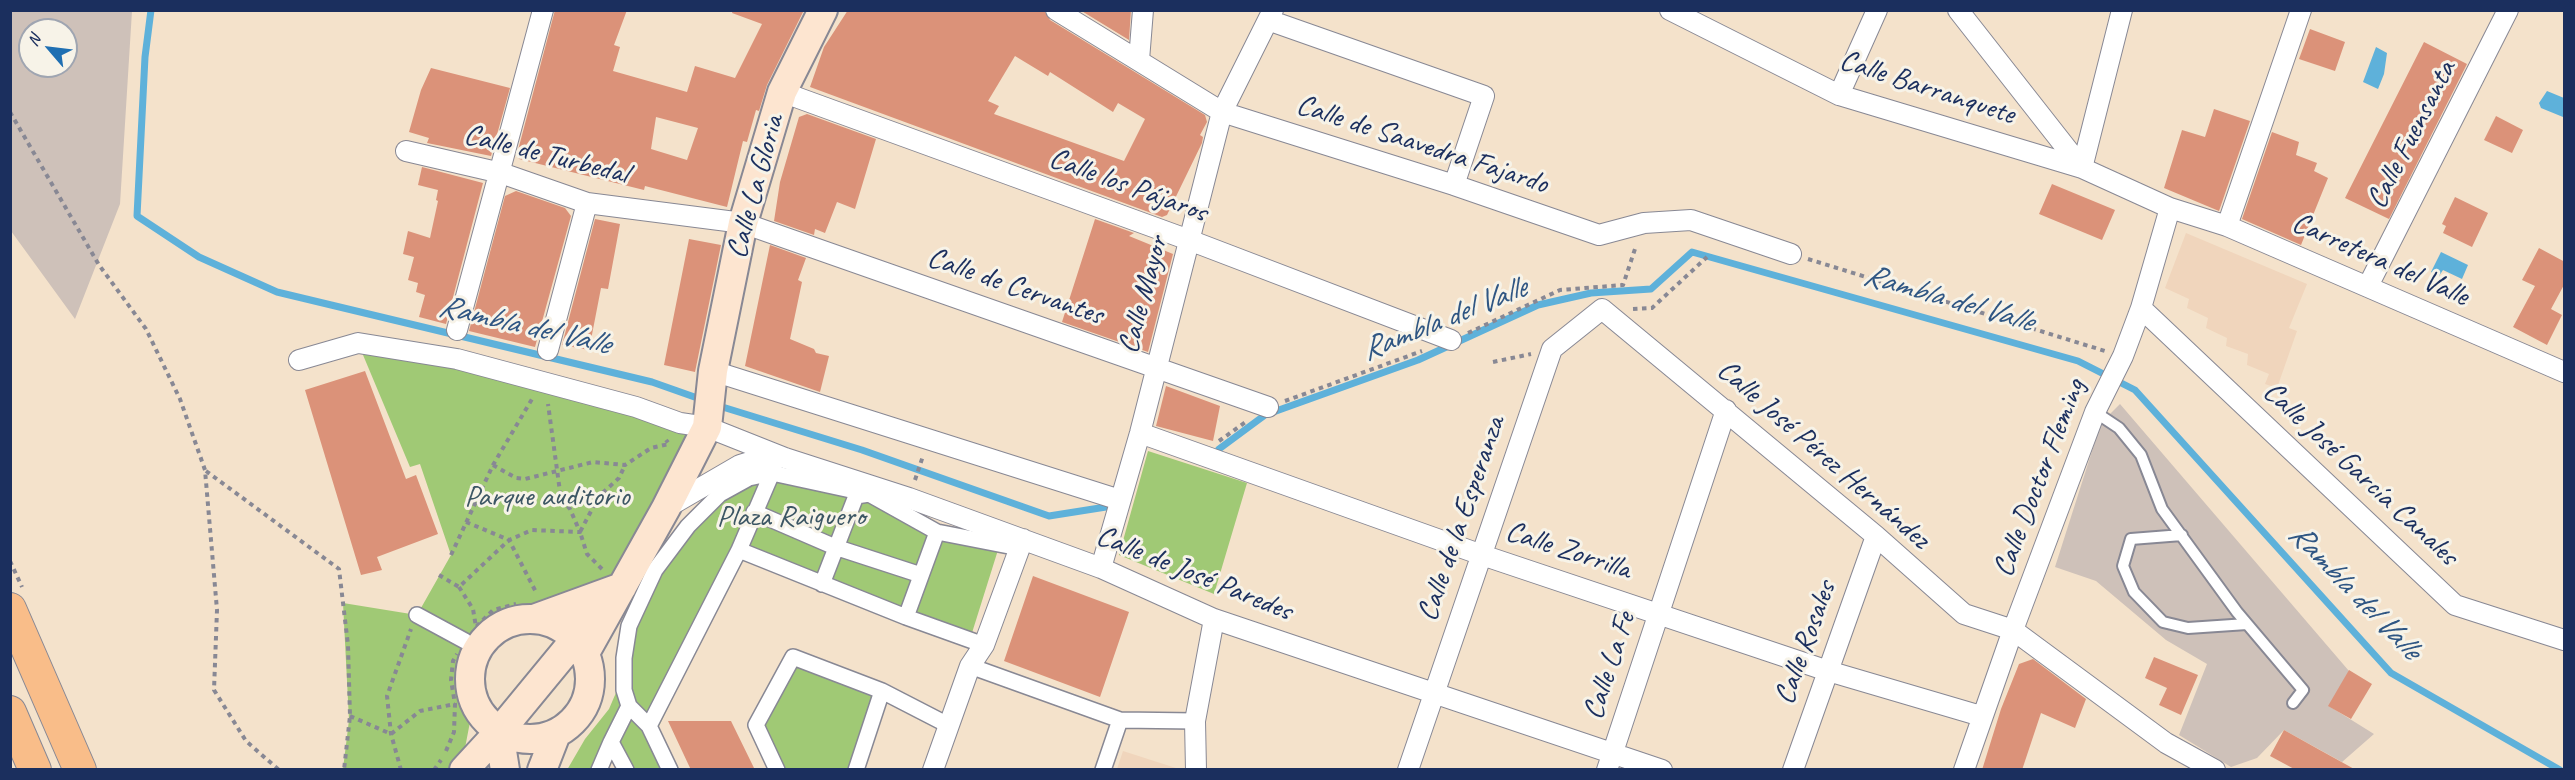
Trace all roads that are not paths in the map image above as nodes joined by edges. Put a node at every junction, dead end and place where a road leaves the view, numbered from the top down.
1 (543, 10) edge
2 (823, 10) edge
3 (1056, 10) edge
4 (1143, 10) edge
5 (1670, 10) edge
6 (1877, 10) edge
7 (1958, 10) edge
8 (2122, 10) edge
9 (2301, 10) edge
10 (2508, 10) edge
11 (1270, 15) edge
12 (1139, 60) junction
13 (782, 92) junction
14 (1839, 94) junction
15 (1222, 112) junction
16 (406, 151) dead end
17 (2082, 168) junction
18 (501, 173) junction
19 (1454, 185) junction
20 (587, 203) junction
21 (2170, 208) junction
22 (743, 223) junction
23 (2227, 226) junction
24 (1189, 240) junction
25 (1791, 254) road end
26 (2368, 286) junction
27 (2140, 308) junction
28 (1602, 309) joint
29 (457, 330) dead end
30 (1451, 340) dead end
31 (548, 350) dead end
32 (299, 360) dead end
33 (1156, 368) junction
34 (713, 371) junction
35 (2565, 372) edge
36 (1268, 407) dead end
37 (1726, 410) junction
38 (2095, 412) junction
39 (707, 427) junction
40 (1140, 433) junction
41 (785, 458) junction
42 (772, 473) junction
43 (868, 494) junction
44 (1120, 500) junction
45 (666, 508) junction
46 (754, 512) junction
47 (937, 532) junction
48 (2182, 535) junction
49 (1876, 536) junction
50 (1021, 544) junction
51 (835, 547) junction
52 (738, 550) junction
53 (1482, 555) junction
54 (1101, 568) junction
55 (921, 575) junction
56 (607, 577) junction
57 (822, 584) junction
58 (531, 607) junction
59 (10, 609) edge
60 (1659, 612) junction
61 (417, 615) road end
62 (906, 617) junction
63 (1214, 619) junction
64 (2247, 624) junction
65 (2013, 630) junction
66 (2565, 640) edge
67 (465, 641) road end
68 (984, 645) junction
69 (580, 646) junction
70 (970, 666) junction
71 (1828, 671) junction
72 (882, 691) junction
73 (1432, 694) junction
74 (464, 703) junction
75 (2293, 703) dead end
76 (629, 706) junction
77 (10, 712) edge
78 (1981, 716) junction
79 (1120, 720) junction
80 (1194, 721) junction
81 (948, 725) junction
82 (649, 726) junction
83 (499, 732) junction
84 (556, 734) junction
85 (611, 742) junction
86 (1610, 761) edge
87 (35, 770) edge
88 (80, 770) edge
89 (462, 770) edge
90 (505, 770) edge
91 (542, 770) edge
92 (599, 770) edge
93 (626, 770) edge
94 (670, 770) edge
95 (777, 770) edge
96 (856, 770) edge
97 (933, 770) edge
98 (1103, 770) edge
99 (1196, 770) edge
100 (1408, 770) edge
101 (1662, 770) edge
102 (1793, 770) edge
103 (1964, 770) edge
104 (2215, 770) edge

1 - 18 street
2 - 13 main road, Calle La Gloria
3 - 12 street, Calle de Saavedra Fajardo
4 - 12 street
5 - 14 street, Calle Barranquete
6 - 14 street
7 - 17 street
8 - 17 street
9 - 23 street
10 - 26 street, Calle Fuensanta
11 - 15 street, Calle Mayor
11 - 19 street
12 - 15 street, Calle de Saavedra Fajardo
13 - 22 main road, Calle La Gloria
13 - 24 street, Calle los Pájaros
14 - 17 street, Calle Barranquete
15 - 19 street, Calle de Saavedra Fajardo
15 - 24 street, Calle Mayor
16 - 18 street, Calle de Turbedal
17 - 21 street, Calle Barranquete
18 - 20 street, Calle de Turbedal
18 - 29 street
19 - 25 street, Calle de Saavedra Fajardo
20 - 22 street, Calle de Turbedal
20 - 31 street
21 - 23 street, Carretera del Valle
21 - 27 street, Calle Doctor Fleming
22 - 33 street, Calle de Cervantes
22 - 34 main road, Calle La Gloria
23 - 26 street, Carretera del Valle
24 - 30 street, Calle los Pájaros
24 - 33 street, Calle Mayor
26 - 35 street, Carretera del Valle
27 - 38 street, Calle Doctor Fleming
27 - 66 street, Calle José García Canales
28 - 37 street, Calle José Pérez Hernández
28 - 53 street, Calle de la Esperanza
32 - 39 street, Calle de José Paredes
33 - 36 street, Calle de Cervantes
33 - 40 street, Calle Mayor
34 - 39 main road, Calle La Gloria
34 - 44 street, Calle de José Paredes
37 - 49 street, Calle José Pérez Hernández
37 - 60 street, Calle La Fe
38 - 48 lane
38 - 65 street, Calle Doctor Fleming
39 - 41 street, Calle de José Paredes
39 - 45 main road
40 - 44 street, Calle Mayor
40 - 53 street, Calle Zorrilla
41 - 45 street
41 - 50 street, Calle de José Paredes
42 - 43 street
42 - 46 street
42 - 76 street
43 - 47 street
43 - 51 street
44 - 54 street, Calle Mayor
45 - 56 main road
46 - 51 street
46 - 52 street
47 - 50 street
47 - 55 street
48 - 64 lane
48 - 64 lane
49 - 65 street, Calle José Pérez Hernández
49 - 71 street, Calle Rosales
50 - 54 street, Calle de José Paredes
50 - 68 street
51 - 55 street
51 - 57 street
52 - 57 street
52 - 82 street
53 - 60 street, Calle Zorrilla
53 - 73 street, Calle de la Esperanza
54 - 63 street, Calle de José Paredes
55 - 62 street
56 - 58 main road
56 - 69 main road
57 - 62 street
58 - 69 main road
58 - 74 main road
59 - 88 main road
60 - 71 street, Calle Zorrilla
60 - 86 street, Calle La Fe
61 - 67 street
62 - 68 street
63 - 73 street, Calle de José Paredes
63 - 80 street
64 - 75 lane
65 - 78 street, Calle Doctor Fleming
65 - 104 street, Calle José Pérez Hernández
68 - 70 street
69 - 83 main road
69 - 84 main road
70 - 79 street
70 - 81 street
71 - 78 street, Calle Zorrilla
71 - 102 street, Calle Rosales
72 - 81 street
72 - 95 street
72 - 96 street
73 - 86 street, Calle de José Paredes
73 - 100 street, Calle de la Esperanza
74 - 83 main road
74 - 89 main road
76 - 82 street
76 - 85 street
77 - 87 main road
78 - 103 street, Calle Doctor Fleming
79 - 80 street
79 - 98 street
80 - 99 street
81 - 97 street
82 - 94 street
83 - 84 main road
83 - 89 main road
83 - 90 main road
84 - 91 main road
85 - 92 street
85 - 93 street
86 - 101 street, Calle de José Paredes

